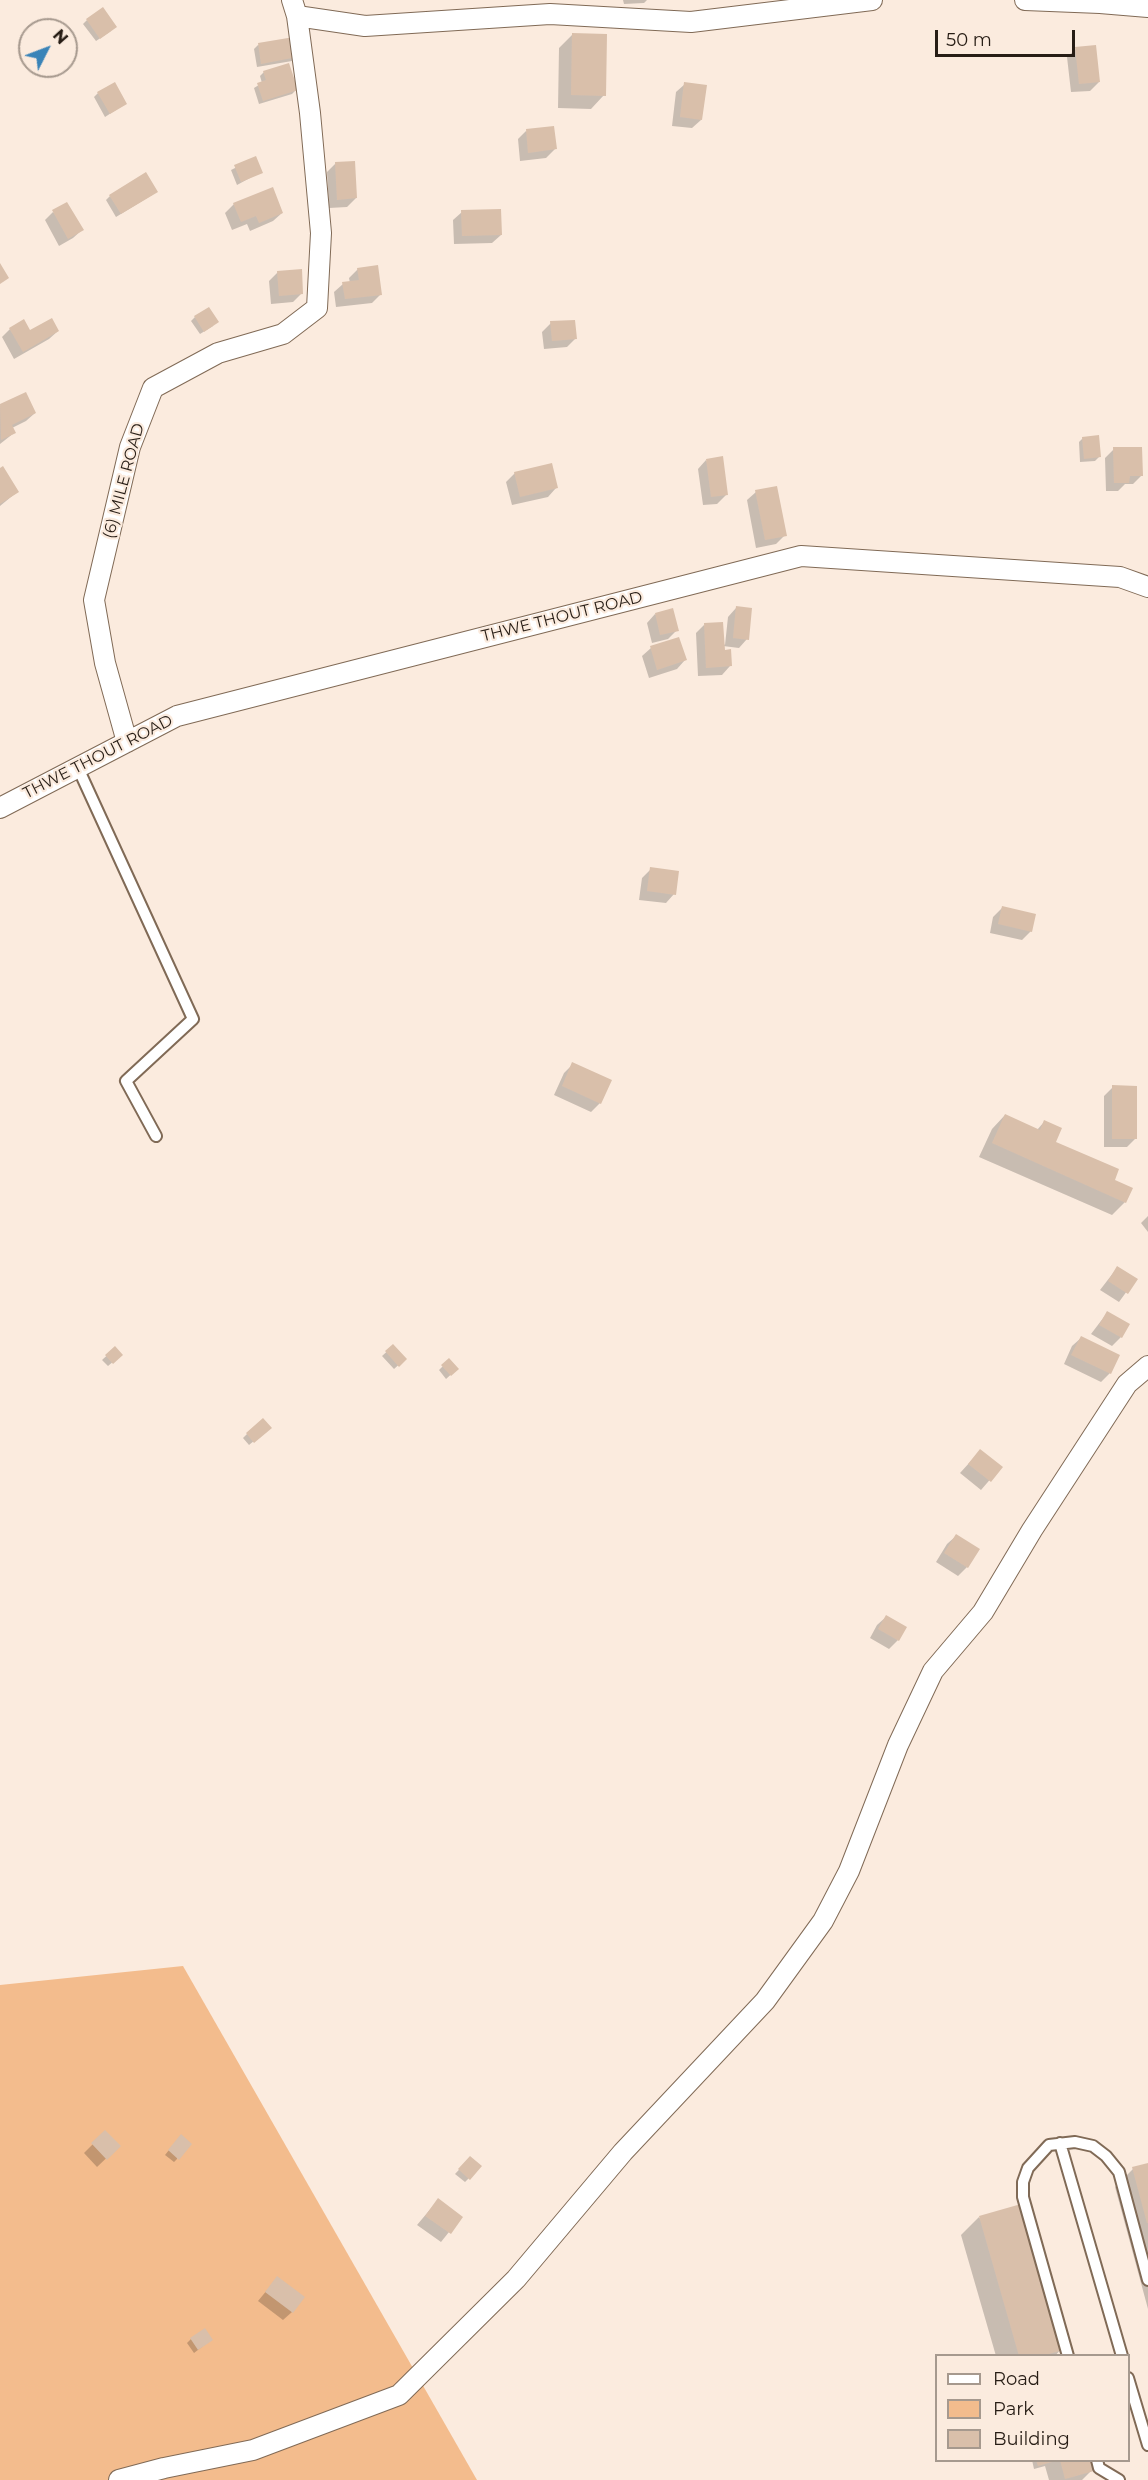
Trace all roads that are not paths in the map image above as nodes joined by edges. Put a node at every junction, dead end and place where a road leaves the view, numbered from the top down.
1 (873, 0) edge
2 (1025, 0) edge
3 (295, 8) edge
4 (1148, 8) edge
5 (1148, 587) edge
6 (127, 742) junction
7 (78, 768) junction
8 (0, 808) edge
9 (156, 1136) dead end
10 (1148, 1366) edge
11 (1060, 2143) junction
12 (1148, 2280) edge
13 (1068, 2354) edge
14 (1122, 2354) edge
15 (1130, 2385) edge
16 (1148, 2445) edge
17 (1098, 2462) edge
18 (119, 2480) edge
19 (1119, 2480) edge

1 - 3 street
2 - 4 street
3 - 6 street, (6) MILE ROAD
5 - 6 street, THWE THOUT ROAD
6 - 7 street, THWE THOUT ROAD
7 - 8 street, THWE THOUT ROAD
7 - 9 lane
10 - 18 street
11 - 12 lane
11 - 13 lane
11 - 14 lane
15 - 16 lane
17 - 19 lane

